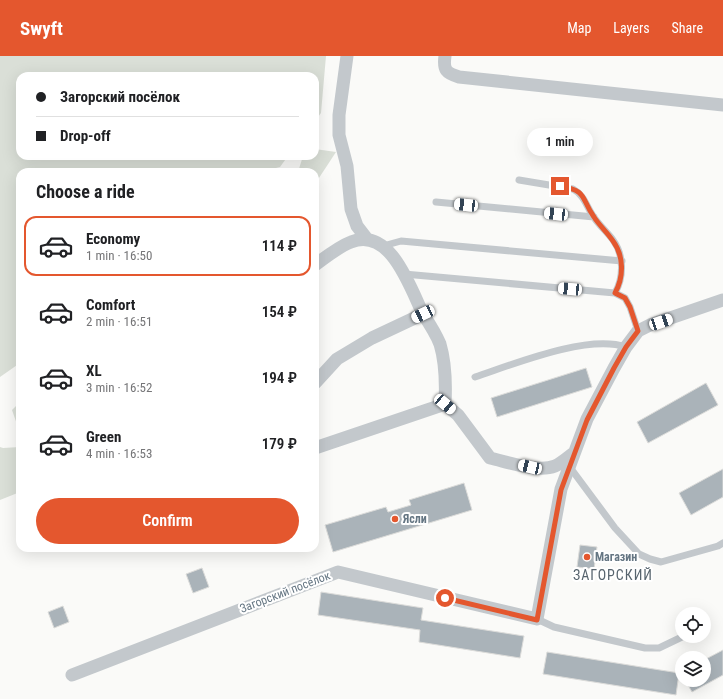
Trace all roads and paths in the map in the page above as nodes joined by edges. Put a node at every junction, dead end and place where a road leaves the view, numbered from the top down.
1 (347, 56) edge
2 (444, 56) edge
3 (723, 105) edge
4 (519, 180) dead end
5 (436, 202) dead end
6 (594, 218) junction
7 (367, 239) junction
8 (383, 246) junction
9 (622, 262) junction
10 (319, 263) edge
11 (404, 274) junction
12 (615, 293) junction
13 (723, 300) edge
14 (423, 314) junction
15 (638, 331) junction
16 (626, 347) junction
17 (475, 377) dead end
18 (319, 379) edge
19 (445, 404) junction
20 (319, 447) edge
21 (572, 459) junction
22 (723, 543) edge
23 (537, 620) junction
24 (675, 640) edge
25 (72, 675) dead end

1 - 7 street
2 - 3 street
4 - 6 lane
5 - 6 lane
6 - 9 lane
7 - 8 street
7 - 10 street
8 - 9 lane
8 - 11 street
9 - 12 lane
11 - 12 lane
11 - 14 street
12 - 15 lane
13 - 15 street
14 - 18 street
14 - 19 street
15 - 16 street
16 - 17 lane
16 - 21 street
19 - 20 street
19 - 21 street
21 - 22 lane
21 - 23 street
23 - 24 lane
23 - 25 street, Загорский посёлок

